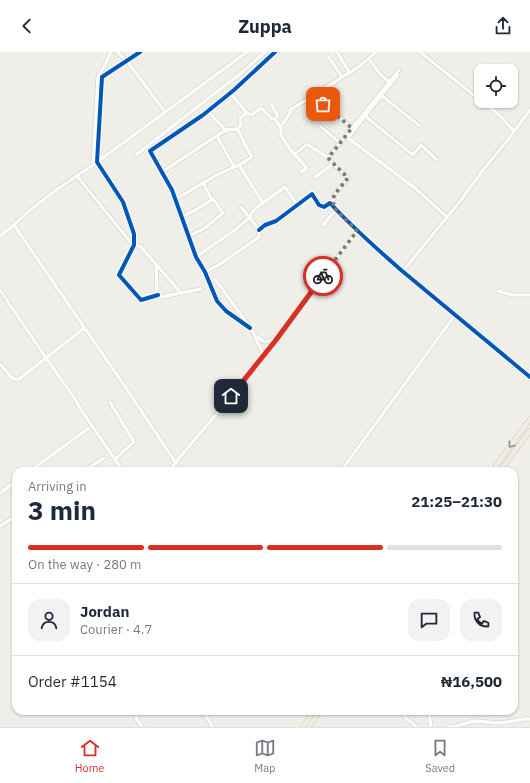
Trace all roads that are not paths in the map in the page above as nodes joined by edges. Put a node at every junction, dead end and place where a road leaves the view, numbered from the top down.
1 (111, 52) edge
2 (117, 52) edge
3 (140, 52) edge
4 (246, 52) edge
5 (265, 52) edge
6 (275, 52) edge
7 (337, 52) edge
8 (376, 52) edge
9 (420, 52) edge
10 (328, 56) dead end
11 (369, 58) junction
12 (127, 61) junction
13 (399, 70) dead end
14 (350, 73) junction
15 (398, 75) dead end
16 (342, 78) junction
17 (389, 82) junction
18 (230, 93) junction
19 (314, 95) junction
20 (474, 95) edge
21 (382, 96) junction
22 (271, 104) dead end
23 (490, 108) edge
24 (530, 110) edge
25 (208, 111) junction
26 (165, 112) junction
27 (247, 112) junction
28 (365, 116) junction
29 (275, 120) junction
30 (320, 126) dead end
31 (420, 126) dead end
32 (280, 128) junction
33 (352, 128) junction
34 (237, 129) junction
35 (226, 131) junction
36 (514, 131) junction
37 (217, 136) junction
38 (340, 143) junction
39 (295, 154) junction
40 (136, 155) dead end
41 (328, 158) junction
42 (436, 159) dead end
43 (97, 162) junction
44 (334, 164) junction
45 (93, 165) junction
46 (239, 165) junction
47 (234, 167) junction
48 (162, 172) junction
49 (300, 172) dead end
50 (77, 176) junction
51 (314, 177) dead end
52 (203, 183) junction
53 (176, 198) junction
54 (212, 200) junction
55 (263, 203) junction
56 (298, 205) junction
57 (241, 207) dead end
58 (335, 208) junction
59 (182, 216) junction
60 (447, 216) junction
61 (249, 217) junction
62 (14, 224) junction
63 (322, 225) dead end
64 (259, 230) junction
65 (357, 231) junction
66 (0, 236) edge
67 (189, 236) junction
68 (134, 245) junction
69 (196, 256) junction
70 (156, 264) junction
71 (205, 272) junction
72 (403, 272) junction
73 (209, 282) junction
74 (201, 289) dead end
75 (0, 290) edge
76 (498, 291) dead end
77 (181, 293) junction
78 (158, 295) junction
79 (530, 295) edge
80 (454, 315) junction
81 (250, 328) junction
82 (86, 330) junction
83 (255, 336) junction
84 (276, 340) junction
85 (264, 356) junction
86 (46, 358) junction
87 (0, 364) edge
88 (530, 377) edge
89 (110, 402) dead end
90 (530, 419) edge
91 (89, 428) dead end
92 (530, 431) edge
93 (104, 458) dead end
94 (115, 459) junction
95 (176, 463) junction
96 (35, 467) edge
97 (90, 467) edge
98 (121, 467) edge
99 (172, 467) edge
100 (344, 467) edge
101 (495, 467) edge
102 (503, 467) edge
103 (12, 484) edge
104 (0, 493) edge
105 (12, 518) edge
106 (0, 526) edge
107 (136, 715) edge
108 (206, 715) edge
109 (311, 715) edge
110 (317, 715) edge
111 (404, 715) edge
112 (429, 715) edge
113 (530, 719) edge
114 (488, 722) junction
115 (468, 723) junction
116 (142, 727) edge
117 (213, 727) edge
118 (303, 727) edge
119 (309, 727) edge
120 (417, 727) edge
121 (430, 727) edge
122 (449, 727) edge
123 (470, 727) edge
124 (494, 727) edge

1 - 45 street
2 - 12 street
3 - 12 street
4 - 26 street
5 - 40 street
6 - 18 street
7 - 14 street
8 - 11 street
9 - 20 street
10 - 16 street
11 - 14 street
11 - 17 street
12 - 26 street
12 - 43 street
13 - 17 street
14 - 16 street
15 - 21 street
16 - 19 street
17 - 33 street
18 - 25 street
18 - 27 street
19 - 32 street
19 - 33 street
21 - 28 street
21 - 31 street
22 - 29 street
23 - 36 street
24 - 36 street
25 - 35 street
25 - 48 street
26 - 43 street
27 - 29 street
27 - 34 street
28 - 42 street
28 - 60 street
29 - 32 street
30 - 38 street
32 - 39 street
33 - 38 street
34 - 35 street
34 - 46 street
35 - 37 street
36 - 60 street
37 - 47 street
37 - 48 street
38 - 41 street
39 - 41 street
39 - 49 street
41 - 44 street
43 - 45 street
43 - 68 street
44 - 51 street
44 - 58 street
45 - 50 street
46 - 47 street
46 - 55 street
47 - 52 street
48 - 53 street
50 - 62 street
50 - 68 street
52 - 53 street
52 - 54 street
53 - 59 street
54 - 59 street
54 - 67 street
55 - 56 street
55 - 61 street
56 - 58 street
56 - 64 street
57 - 61 street
58 - 63 street
58 - 65 street
59 - 67 street
60 - 72 street
61 - 64 street
61 - 69 street
62 - 66 street
62 - 82 street
64 - 71 street
65 - 72 street
65 - 84 street
67 - 69 street
68 - 70 street
68 - 78 street
69 - 71 street
70 - 77 street
70 - 78 street
71 - 73 street
72 - 80 street
73 - 81 street
73 - 81 street
74 - 77 street
75 - 86 street
76 - 79 street
77 - 78 street
80 - 88 street
80 - 100 street
81 - 83 street
82 - 86 street
82 - 95 street
83 - 84 street
83 - 85 street
84 - 85 street
85 - 95 street
86 - 87 street
86 - 94 street
89 - 94 street
90 -> 101 main road
91 - 96 street
92 - 102 main road
93 - 97 street
94 - 98 street
95 - 99 street
103 - 104 street
105 - 106 street
107 - 116 street
108 - 117 street
109 - 118 main road
110 - 119 main road
111 - 120 street
112 - 121 street
113 - 114 street
114 - 115 street
114 - 124 street
115 - 122 street
115 - 123 street

